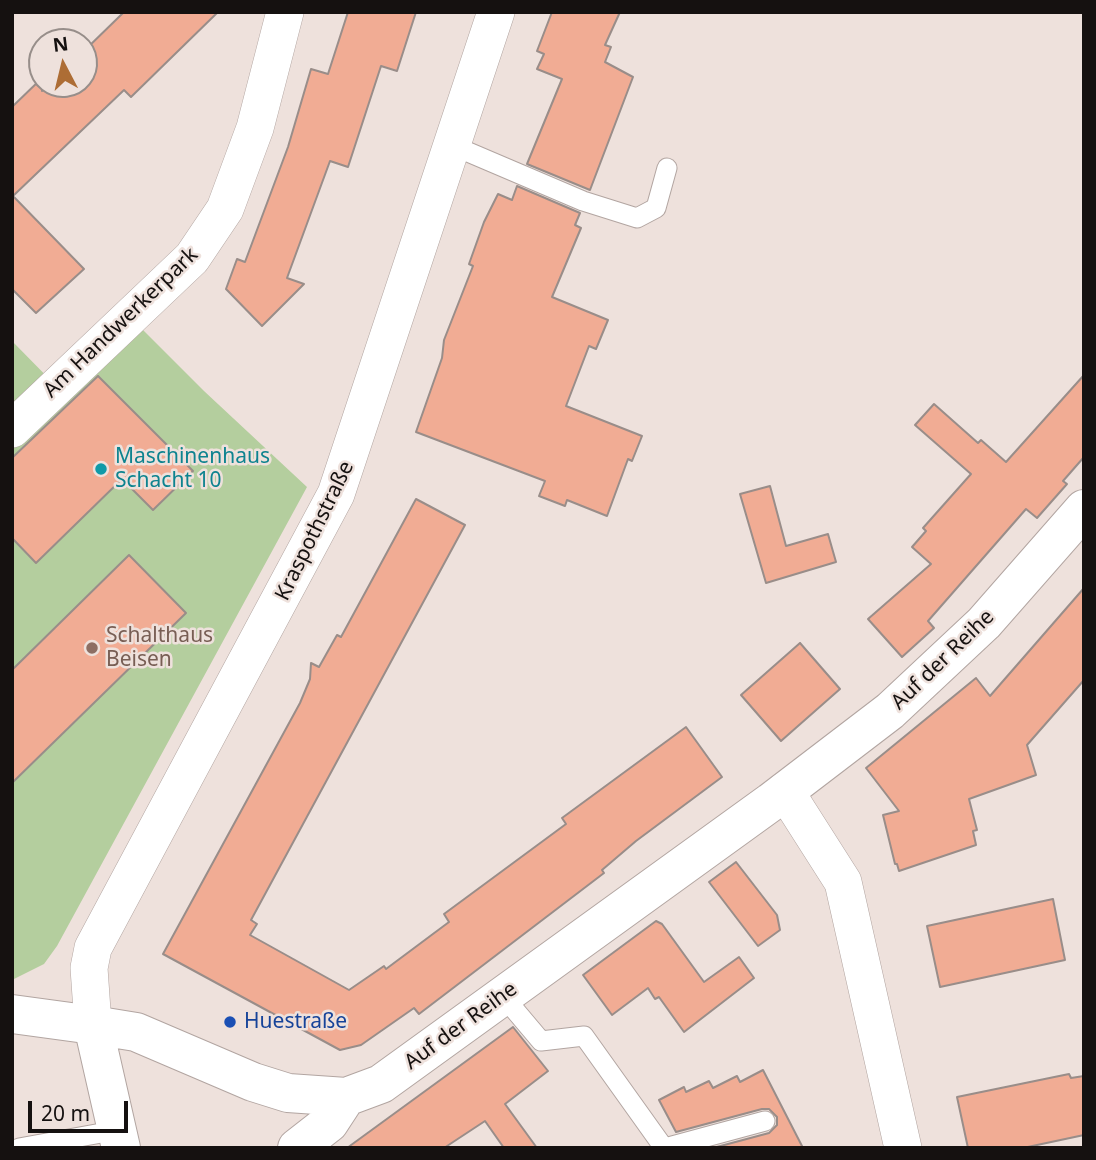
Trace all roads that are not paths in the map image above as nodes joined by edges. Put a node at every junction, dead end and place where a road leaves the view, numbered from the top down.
1 (285, 12) edge
2 (496, 12) edge
3 (454, 146) junction
4 (667, 168) dead end
5 (12, 429) edge
6 (1084, 509) edge
7 (785, 791) junction
8 (503, 996) junction
9 (12, 1014) edge
10 (93, 1025) junction
11 (346, 1097) junction
12 (765, 1121) dead end
13 (120, 1139) edge
14 (19, 1148) edge
15 (297, 1148) edge
16 (665, 1148) edge
17 (904, 1148) edge

1 - 5 street, Am Handwerkerpark
2 - 3 street, Kraspothstraße
3 - 4 lane
3 - 10 street, Kraspothstraße
6 - 7 main road, Auf der Reihe
7 - 8 main road, Auf der Reihe
7 - 17 street
8 - 11 main road, Auf der Reihe
8 - 16 lane
9 - 10 main road, Auf der Reihe
10 - 11 main road, Auf der Reihe
10 - 13 main road
11 - 15 main road
12 - 16 lane
13 - 14 lane

